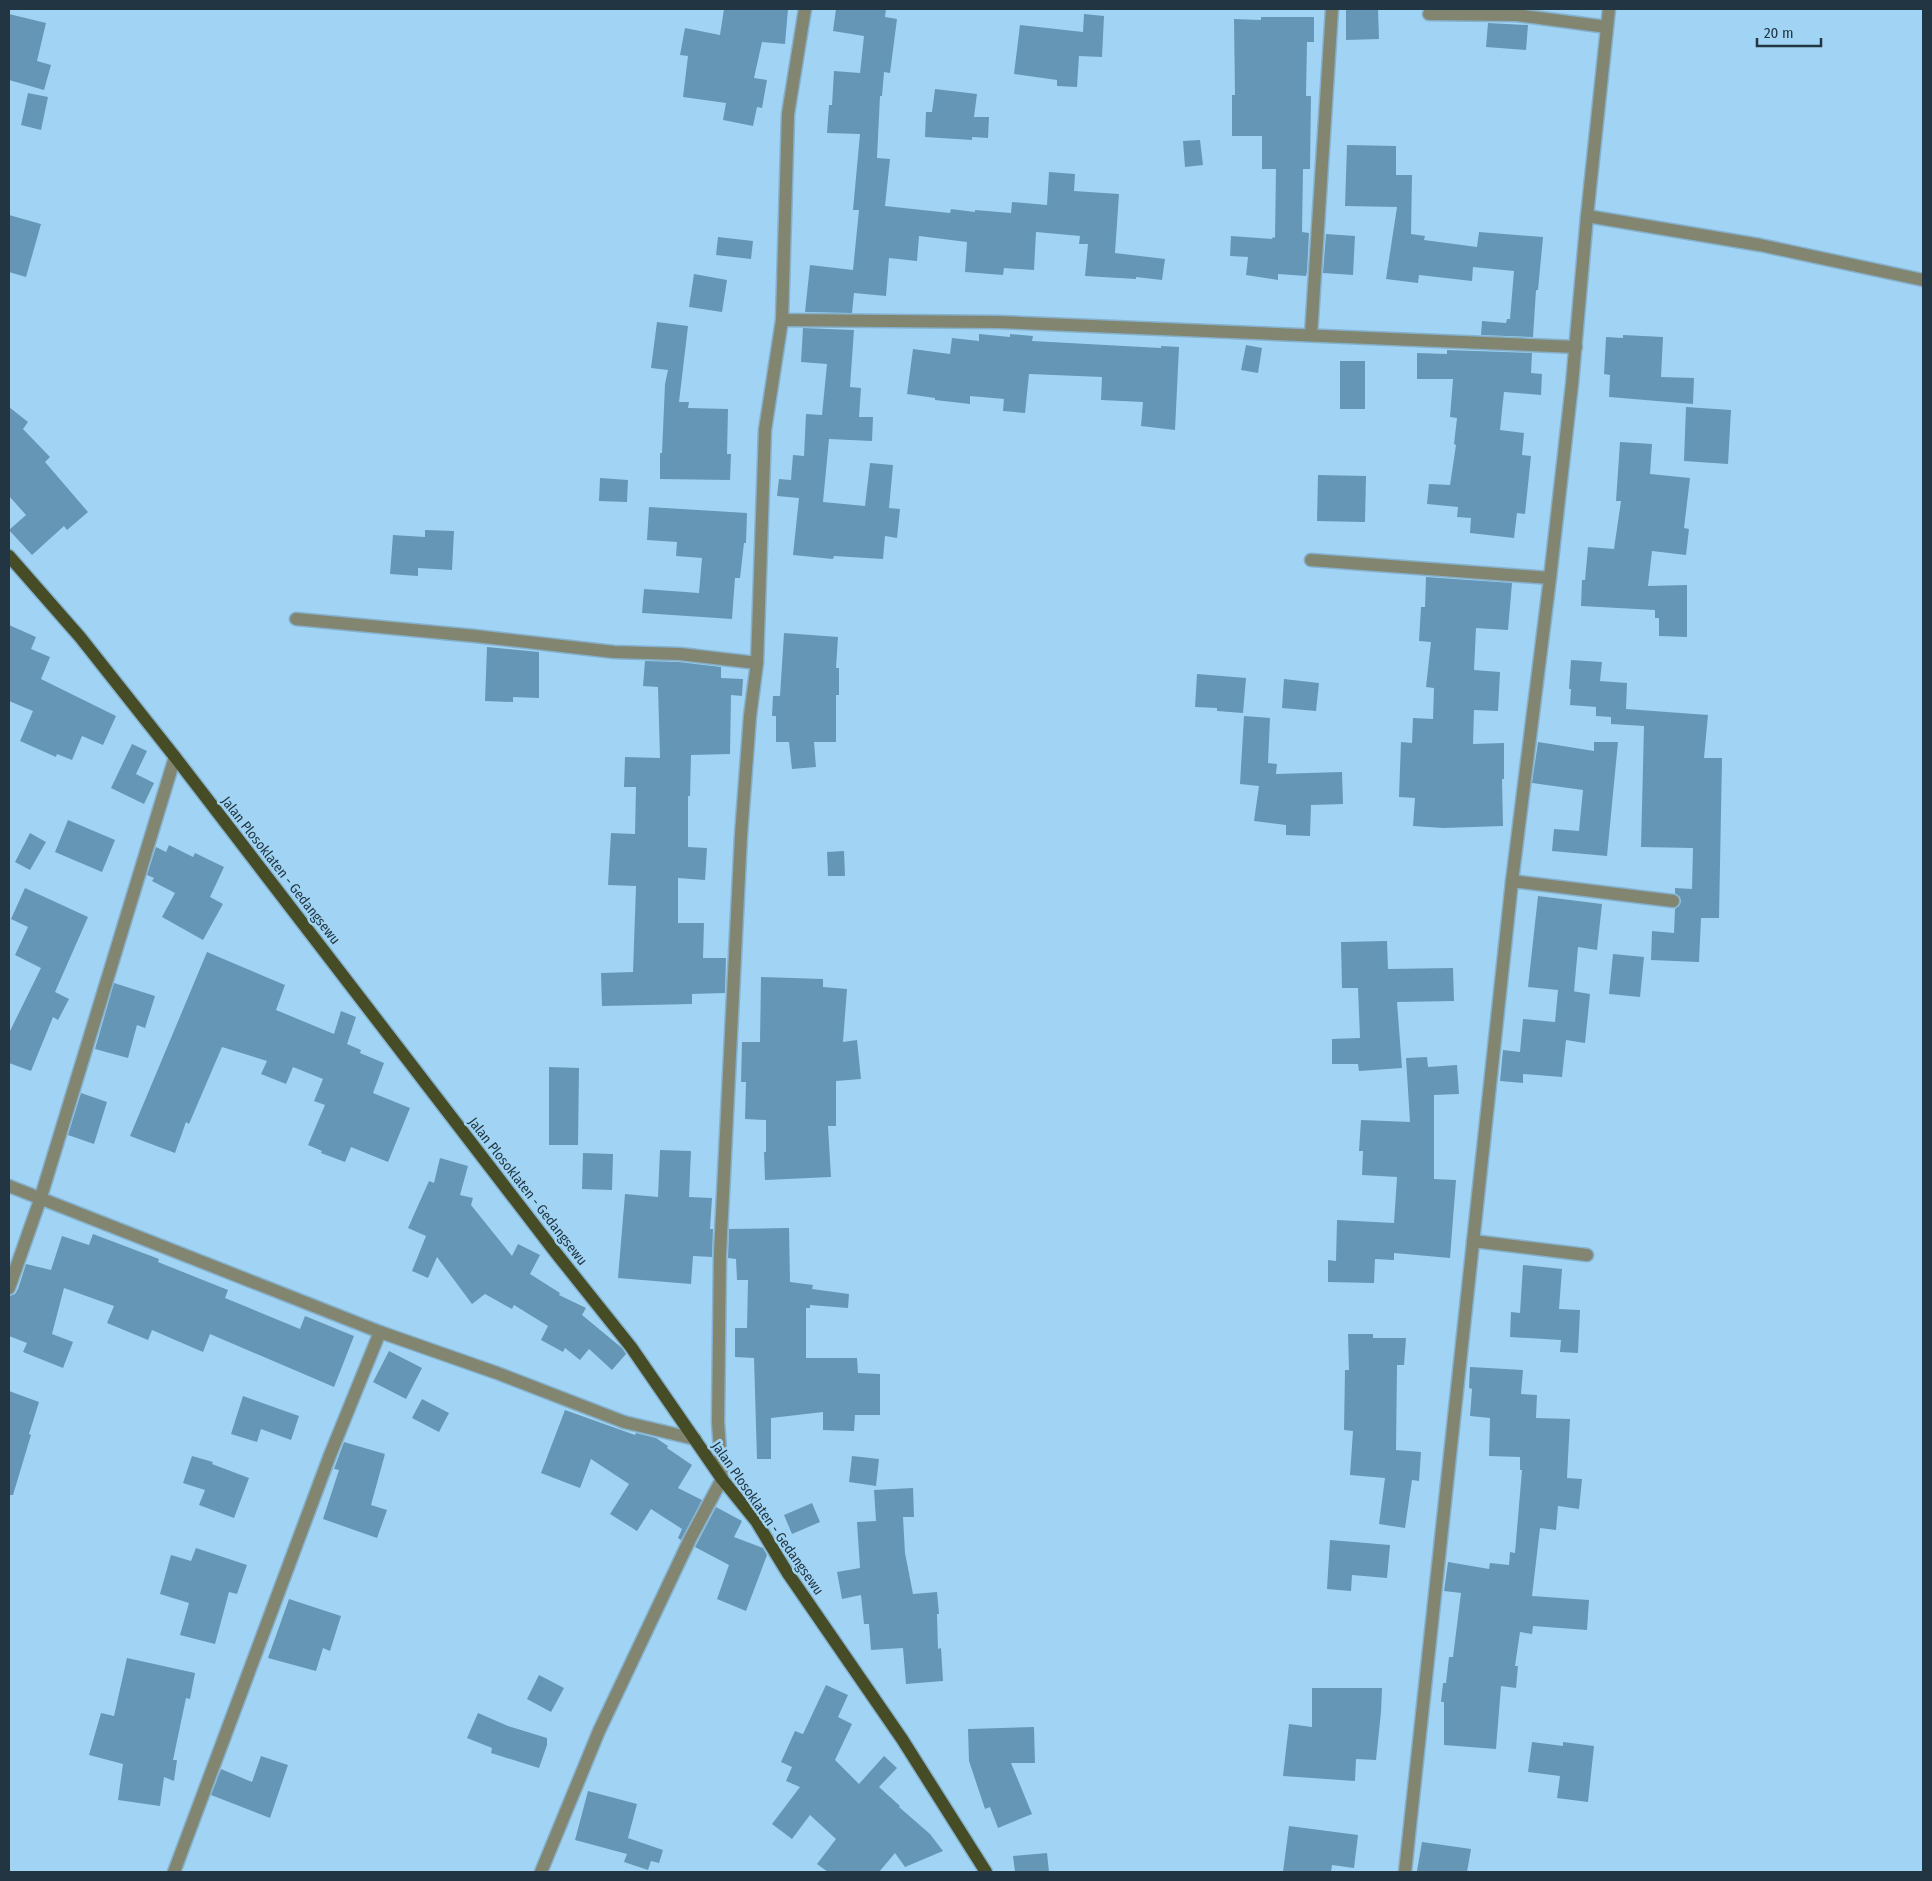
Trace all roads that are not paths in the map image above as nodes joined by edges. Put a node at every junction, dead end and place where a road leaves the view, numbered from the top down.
1 (805, 9) edge
2 (1332, 9) edge
3 (1609, 9) edge
4 (1429, 14) dead end
5 (1607, 27) junction
6 (1587, 216) junction
7 (1923, 280) edge
8 (782, 320) junction
9 (1311, 335) junction
10 (1576, 346) junction
11 (9, 556) edge
12 (1311, 560) dead end
13 (1550, 578) junction
14 (296, 620) dead end
15 (757, 663) junction
16 (175, 757) junction
17 (1512, 881) junction
18 (1673, 901) dead end
19 (9, 1186) edge
20 (40, 1200) junction
21 (1473, 1241) junction
22 (1587, 1255) dead end
23 (9, 1288) edge
24 (380, 1332) junction
25 (695, 1439) junction
26 (722, 1479) junction
27 (174, 1872) edge
28 (541, 1872) edge
29 (986, 1872) edge
30 (1405, 1872) edge

1 - 8 street
2 - 9 street
3 - 5 street
4 - 5 street
5 - 6 street
6 - 7 street
6 - 10 street
8 - 9 street
8 - 15 street
9 - 10 street
10 - 13 street
11 - 16 main road, Jalan Plosoklaten - Gedangsewu
12 - 13 street
13 - 17 street
14 - 15 street
15 - 26 street
16 - 20 street
16 - 25 main road, Jalan Plosoklaten - Gedangsewu
17 - 18 street
17 - 21 street
19 - 20 street
20 - 23 street
20 - 24 street
21 - 22 street
21 - 30 street
24 - 25 street
24 - 27 street
25 - 26 main road, Jalan Plosoklaten - Gedangsewu
26 - 28 street
26 - 29 main road, Jalan Plosoklaten - Gedangsewu

